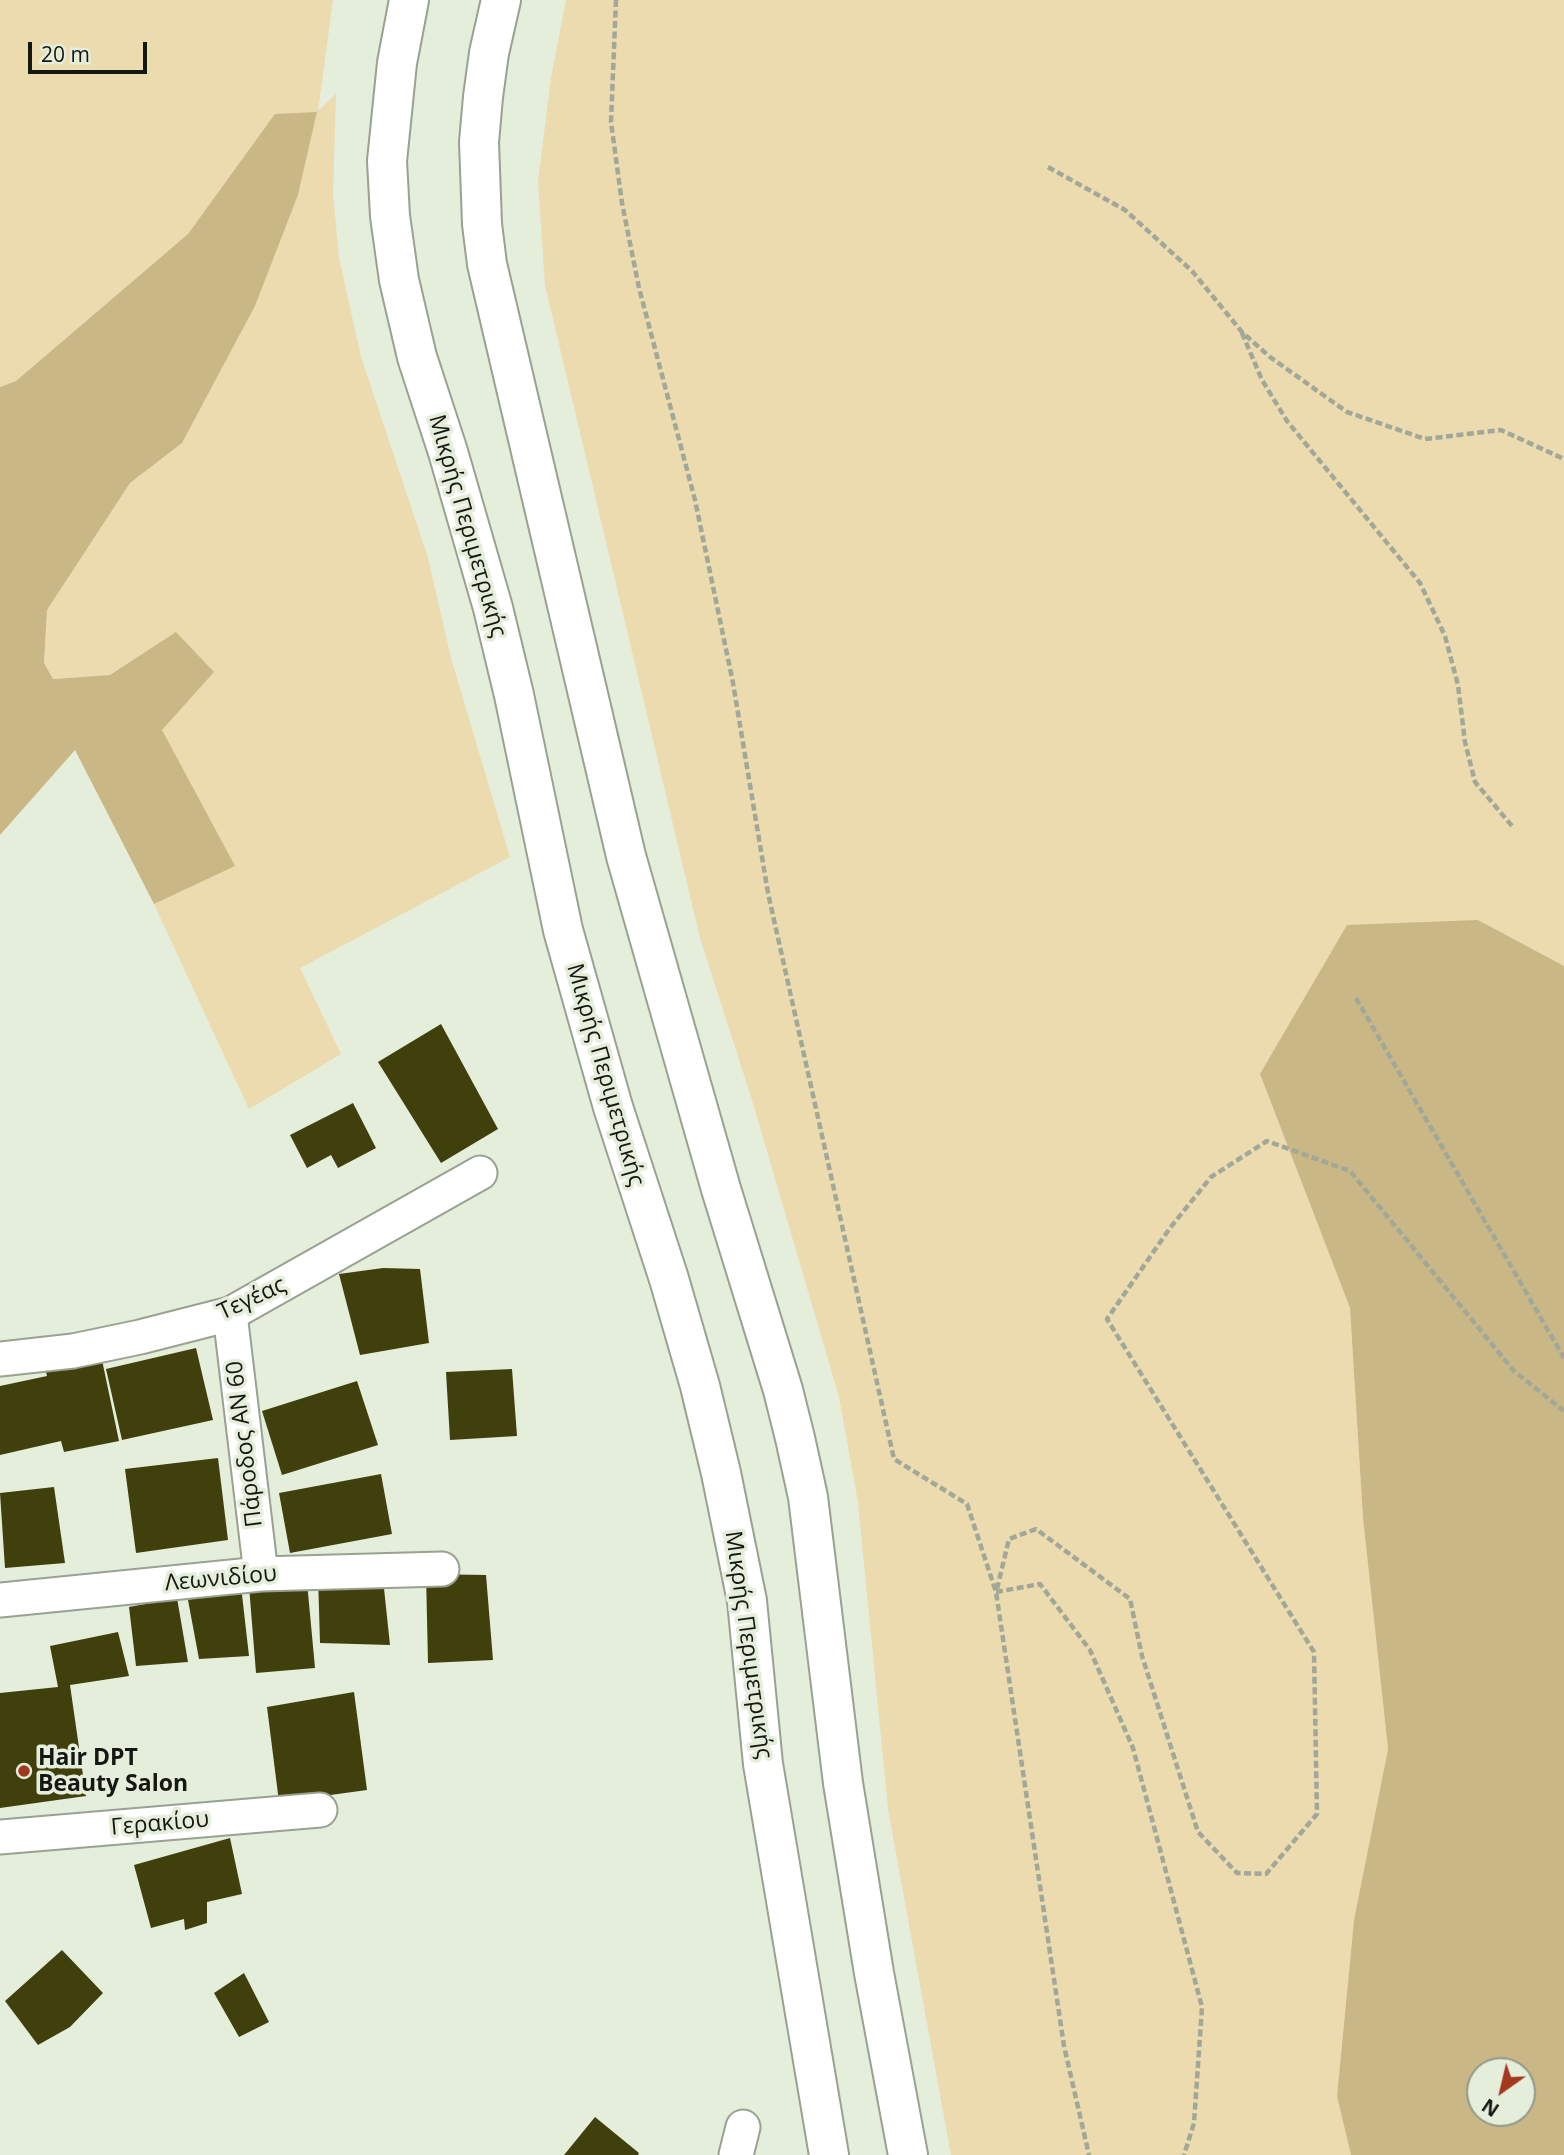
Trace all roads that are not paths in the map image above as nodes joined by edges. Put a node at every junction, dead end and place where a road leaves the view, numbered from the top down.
1 (409, 0) edge
2 (501, 0) edge
3 (480, 1173) dead end
4 (230, 1314) junction
5 (0, 1359) edge
6 (442, 1569) dead end
7 (261, 1574) junction
8 (0, 1600) edge
9 (320, 1810) dead end
10 (0, 1837) edge
11 (829, 2155) edge
12 (908, 2155) edge

1 - 11 main road, Μικρής Περιμετρικής
2 - 12 main road
3 - 4 street, Τεγέας
4 - 5 street, Τεγέας
4 - 7 street, Πάροδος ΑΝ 60
6 - 7 street, Λεωνιδίου
7 - 8 street, Λεωνιδίου
9 - 10 street, Γερακίου

